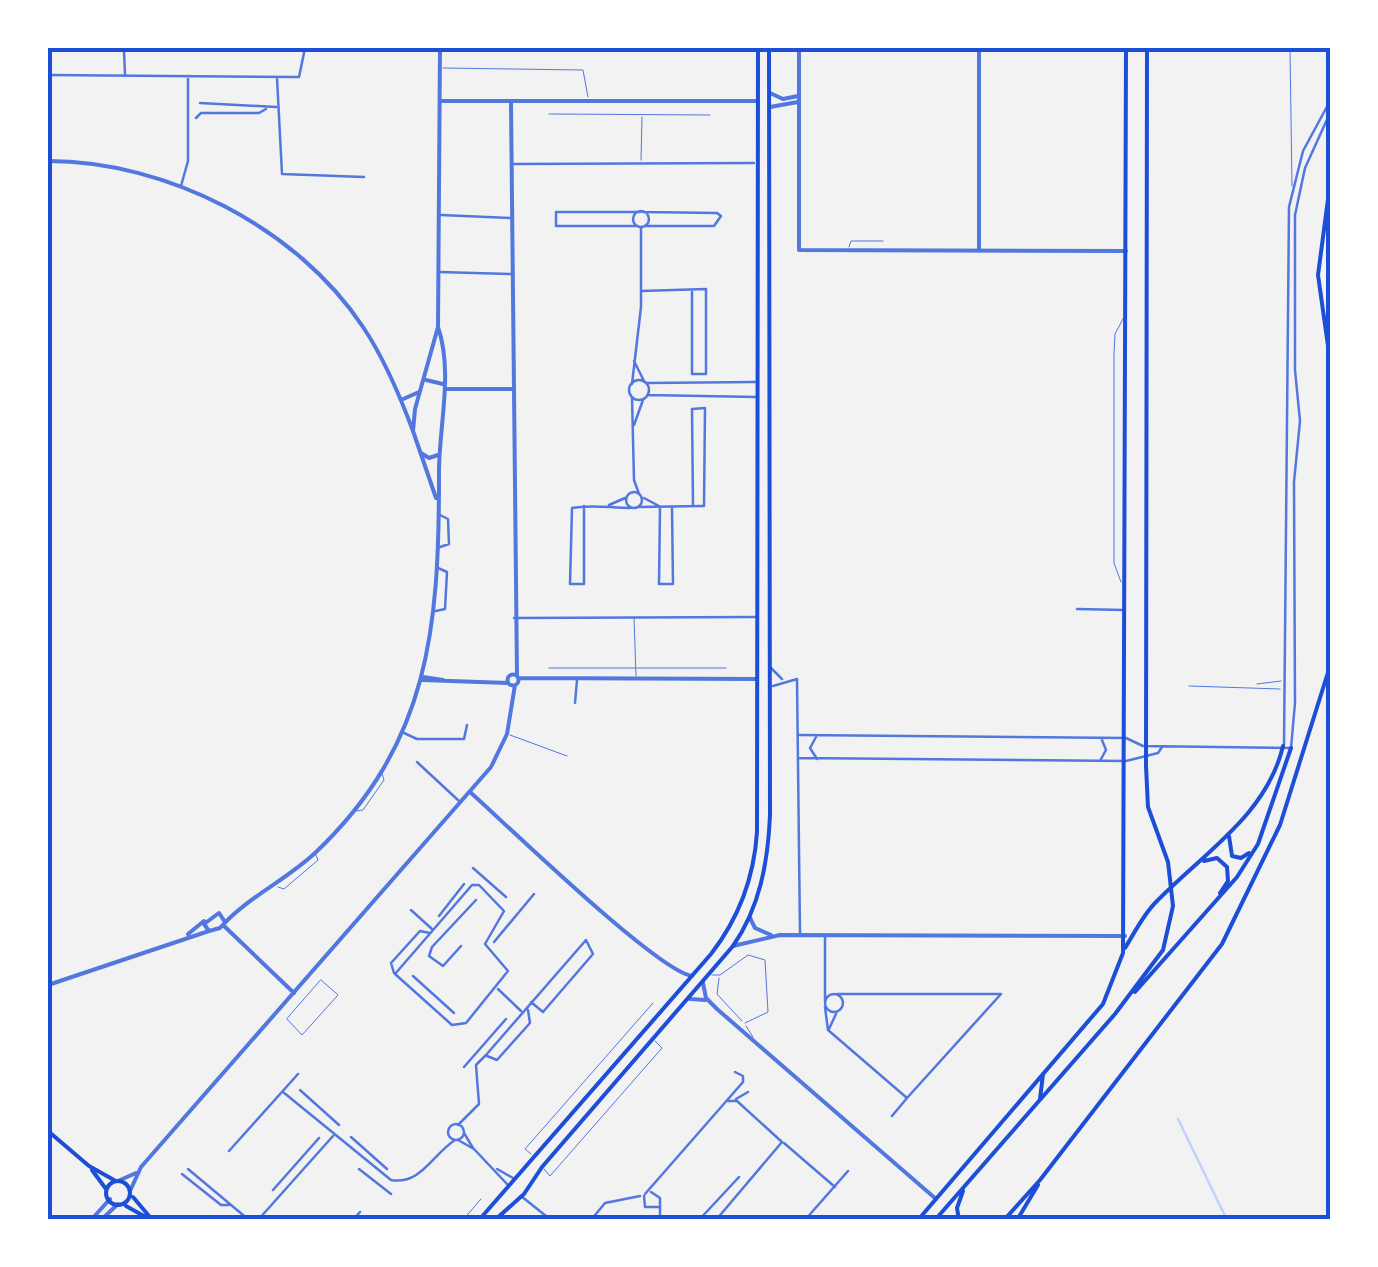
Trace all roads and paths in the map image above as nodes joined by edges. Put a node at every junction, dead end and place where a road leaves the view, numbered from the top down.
1 (306, 48) edge
2 (440, 48) edge
3 (758, 48) edge
4 (770, 48) edge
5 (800, 48) edge
6 (979, 48) edge
7 (1127, 48) edge
8 (1146, 48) edge
9 (1290, 48) edge
10 (124, 50) dead end
11 (758, 61) junction
12 (769, 61) junction
13 (440, 68) junction
14 (48, 75) edge
15 (125, 76) junction
16 (188, 76) junction
17 (277, 77) junction
18 (770, 93) junction
19 (798, 99) junction
20 (1330, 100) edge
21 (440, 101) junction
22 (642, 101) junction
23 (790, 101) junction
24 (588, 102) junction
25 (757, 102) junction
26 (200, 103) dead end
27 (511, 103) junction
28 (278, 107) junction
29 (770, 107) junction
30 (267, 108) junction
31 (1330, 113) edge
32 (548, 114) dead end
33 (642, 114) junction
34 (799, 114) junction
35 (710, 115) dead end
36 (196, 118) dead end
37 (757, 141) junction
38 (770, 142) junction
39 (48, 161) edge
40 (511, 164) junction
41 (642, 164) junction
42 (757, 164) junction
43 (364, 178) dead end
44 (1330, 184) edge
45 (1292, 186) junction
46 (181, 187) junction
47 (628, 212) junction
48 (641, 212) junction
49 (439, 215) junction
50 (511, 218) junction
51 (628, 226) junction
52 (641, 227) junction
53 (883, 242) dead end
54 (849, 250) junction
55 (1126, 250) junction
56 (978, 251) junction
57 (439, 272) junction
58 (511, 274) junction
59 (692, 290) junction
60 (641, 291) junction
61 (1126, 314) junction
62 (438, 327) junction
63 (756, 351) junction
64 (769, 353) junction
65 (633, 358) junction
66 (1330, 360) edge
67 (426, 380) junction
68 (646, 382) junction
69 (756, 382) junction
70 (632, 384) junction
71 (728, 384) junction
72 (444, 386) junction
73 (423, 389) junction
74 (512, 389) junction
75 (460, 390) junction
76 (632, 397) junction
77 (646, 397) junction
78 (727, 397) junction
79 (757, 397) junction
80 (444, 401) junction
81 (402, 402) junction
82 (414, 410) junction
83 (1300, 411) junction
84 (1288, 414) junction
85 (413, 430) junction
86 (770, 430) junction
87 (1288, 430) junction
88 (757, 431) junction
89 (633, 432) junction
90 (1299, 435) junction
91 (421, 453) junction
92 (438, 455) junction
93 (634, 480) junction
94 (640, 495) junction
95 (627, 497) junction
96 (438, 502) junction
97 (584, 506) junction
98 (606, 506) junction
99 (660, 506) junction
100 (692, 506) junction
101 (638, 507) junction
102 (672, 507) junction
103 (630, 508) junction
104 (439, 514) junction
105 (438, 547) junction
106 (438, 568) junction
107 (1126, 586) junction
108 (436, 610) junction
109 (1077, 610) dead end
110 (1126, 610) junction
111 (634, 617) junction
112 (756, 617) junction
113 (514, 618) junction
114 (769, 640) junction
115 (756, 641) junction
116 (426, 665) junction
117 (635, 666) junction
118 (769, 666) junction
119 (1330, 666) edge
120 (549, 668) dead end
121 (726, 668) dead end
122 (423, 678) junction
123 (578, 679) junction
124 (637, 679) junction
125 (756, 679) junction
126 (784, 679) junction
127 (437, 680) junction
128 (1287, 680) junction
129 (514, 681) junction
130 (1254, 685) junction
131 (1189, 686) dead end
132 (1287, 689) junction
133 (769, 690) junction
134 (419, 691) junction
135 (575, 703) dead end
136 (756, 717) junction
137 (770, 718) junction
138 (467, 725) dead end
139 (402, 732) junction
140 (507, 734) junction
141 (799, 736) junction
142 (818, 736) junction
143 (1126, 738) junction
144 (1102, 740) junction
145 (1145, 746) junction
146 (1163, 746) junction
147 (1284, 746) junction
148 (1291, 748) junction
149 (1147, 753) junction
150 (568, 756) dead end
151 (798, 758) junction
152 (818, 760) junction
153 (1100, 760) junction
154 (1126, 761) junction
155 (417, 762) dead end
156 (470, 792) junction
157 (460, 802) junction
158 (1231, 832) junction
159 (1258, 844) junction
160 (1198, 864) junction
161 (473, 868) dead end
162 (464, 884) dead end
163 (496, 888) junction
164 (534, 894) dead end
165 (490, 895) junction
166 (506, 897) dead end
167 (476, 900) dead end
168 (448, 904) junction
169 (1212, 905) junction
170 (241, 908) junction
171 (453, 908) junction
172 (411, 910) dead end
173 (219, 913) junction
174 (438, 916) dead end
175 (750, 918) junction
176 (204, 921) junction
177 (442, 921) junction
178 (224, 923) junction
179 (498, 926) junction
180 (450, 928) junction
181 (212, 931) junction
182 (502, 931) junction
183 (432, 932) junction
184 (780, 935) junction
185 (800, 935) junction
186 (825, 935) junction
187 (1125, 936) junction
188 (184, 937) junction
189 (232, 938) junction
190 (494, 942) dead end
191 (461, 946) dead end
192 (733, 946) junction
193 (1123, 952) junction
194 (711, 954) junction
195 (719, 962) junction
196 (674, 970) junction
197 (313, 972) junction
198 (395, 974) junction
199 (709, 975) junction
200 (413, 976) dead end
201 (693, 976) junction
202 (720, 976) junction
203 (321, 980) junction
204 (703, 983) junction
205 (825, 984) junction
206 (48, 985) edge
207 (497, 988) junction
208 (681, 989) junction
209 (430, 990) junction
210 (294, 993) junction
211 (835, 994) junction
212 (854, 994) junction
213 (422, 999) junction
214 (690, 999) junction
215 (709, 1001) junction
216 (532, 1002) junction
217 (724, 1002) junction
218 (653, 1003) dead end
219 (825, 1004) junction
220 (842, 1007) junction
221 (280, 1008) junction
222 (526, 1008) junction
223 (717, 1009) junction
224 (838, 1011) junction
225 (522, 1012) junction
226 (661, 1012) junction
227 (454, 1013) dead end
228 (1116, 1014) junction
229 (289, 1017) junction
230 (506, 1019) dead end
231 (670, 1022) junction
232 (744, 1023) junction
233 (828, 1030) junction
234 (492, 1036) junction
235 (498, 1040) junction
236 (655, 1040) junction
237 (756, 1041) junction
238 (486, 1055) junction
239 (464, 1067) dead end
240 (736, 1072) dead end
241 (1043, 1072) junction
242 (298, 1074) dead end
243 (300, 1090) dead end
244 (284, 1092) junction
245 (748, 1092) dead end
246 (907, 1098) junction
247 (1040, 1099) junction
248 (735, 1100) junction
249 (728, 1101) junction
250 (319, 1107) junction
251 (311, 1116) junction
252 (892, 1116) dead end
253 (468, 1120) junction
254 (339, 1125) dead end
255 (458, 1125) junction
256 (48, 1130) edge
257 (464, 1132) junction
258 (334, 1134) junction
259 (448, 1134) junction
260 (351, 1136) dead end
261 (319, 1138) dead end
262 (456, 1140) junction
263 (782, 1142) junction
264 (312, 1146) junction
265 (364, 1148) junction
266 (442, 1149) junction
267 (474, 1149) junction
268 (229, 1151) dead end
269 (318, 1153) junction
270 (357, 1154) junction
271 (371, 1154) junction
272 (534, 1157) junction
273 (365, 1161) junction
274 (88, 1166) junction
275 (371, 1167) junction
276 (542, 1167) junction
277 (387, 1168) dead end
278 (359, 1169) dead end
279 (496, 1169) junction
280 (188, 1170) dead end
281 (848, 1171) dead end
282 (366, 1172) junction
283 (136, 1173) junction
284 (182, 1174) dead end
285 (379, 1174) junction
286 (739, 1177) dead end
287 (202, 1178) junction
288 (514, 1178) junction
289 (116, 1180) junction
290 (283, 1180) junction
291 (375, 1180) junction
292 (1040, 1180) junction
293 (656, 1182) junction
294 (196, 1184) junction
295 (507, 1184) junction
296 (967, 1184) junction
297 (288, 1186) junction
298 (834, 1186) junction
299 (106, 1189) junction
300 (526, 1189) junction
301 (273, 1190) dead end
302 (507, 1191) junction
303 (131, 1194) junction
304 (392, 1194) dead end
305 (656, 1194) junction
306 (645, 1195) junction
307 (519, 1197) junction
308 (110, 1198) junction
309 (630, 1198) junction
310 (480, 1199) dead end
311 (718, 1199) junction
312 (936, 1199) junction
313 (531, 1202) junction
314 (231, 1204) junction
315 (643, 1204) junction
316 (120, 1205) junction
317 (728, 1206) junction
318 (658, 1207) junction
319 (650, 1210) junction
320 (360, 1212) dead end
321 (660, 1219) edge
322 (92, 1220) edge
323 (101, 1220) edge
324 (152, 1220) edge
325 (249, 1220) edge
326 (258, 1220) edge
327 (354, 1220) edge
328 (462, 1220) edge
329 (479, 1220) edge
330 (495, 1220) edge
331 (551, 1220) edge
332 (590, 1220) edge
333 (700, 1220) edge
334 (716, 1220) edge
335 (806, 1220) edge
336 (918, 1220) edge
337 (936, 1220) edge
338 (959, 1220) edge
339 (1004, 1220) edge
340 (1018, 1220) edge

1 - 17 street
2 - 13 street
3 - 11 main road
4 - 12 main road
5 - 19 street
6 - 56 street
7 - 55 main road
8 - 145 main road
9 - 45 lane
10 - 15 street
11 - 12 main road
11 - 25 main road
12 - 18 main road
13 - 21 street
13 - 24 lane
14 - 15 street
15 - 16 street
16 - 17 street
16 - 46 street
17 - 28 street
18 - 19 street
18 - 29 main road
19 - 23 street
19 - 34 street
20 - 45 street
21 - 27 street
21 - 49 street
22 - 24 street
22 - 25 street
22 - 33 lane
23 - 29 street
23 - 34 street
24 - 27 street
25 - 37 main road
26 - 30 street
27 - 40 street
28 - 30 street
28 - 43 street
29 - 38 main road
30 - 36 street
31 - 83 street
32 - 33 lane
33 - 35 lane
33 - 41 lane
34 - 54 street
37 - 38 main road
37 - 42 main road
38 - 64 main road
39 - 46 street
40 - 41 street
40 - 50 street
41 - 42 street
42 - 63 main road
44 - 66 main road
45 - 84 street
46 - 81 street
47 - 48 street
47 - 51 street
47 - 51 street
48 - 52 street
48 - 52 street
48 - 52 street
49 - 50 street
49 - 57 street
50 - 58 street
51 - 52 street
52 - 60 street
53 - 54 lane
54 - 56 street
55 - 56 street
55 - 61 main road
57 - 58 street
57 - 62 street
58 - 74 street
59 - 59 street
59 - 60 street
60 - 65 street
61 - 107 main road
61 - 107 lane
62 - 67 street
62 - 72 street
63 - 64 main road
63 - 69 main road
64 - 86 main road
65 - 68 street
65 - 70 street
67 - 72 street
67 - 73 street
68 - 70 street
68 - 71 street
68 - 77 street
69 - 71 street
69 - 79 main road
70 - 76 street
71 - 78 street
72 - 75 street
72 - 80 street
73 - 81 street
73 - 82 street
74 - 75 street
74 - 113 street
75 - 80 street
76 - 77 street
76 - 89 street
77 - 78 street
77 - 89 street
78 - 79 street
79 - 88 main road
80 - 92 street
81 - 82 street
81 - 85 street
82 - 85 street
83 - 84 street
83 - 90 street
84 - 87 street
85 - 91 street
86 - 88 main road
86 - 114 main road
87 - 90 street
87 - 128 street
88 - 112 main road
89 - 93 street
90 - 148 street
91 - 92 street
91 - 96 street
92 - 96 street
93 - 94 street
93 - 95 street
94 - 95 street
94 - 99 street
94 - 101 street
95 - 98 street
95 - 103 street
96 - 104 street
97 - 97 street
97 - 98 street
98 - 103 street
99 - 101 street
99 - 102 street
99 - 102 street
100 - 100 street
100 - 102 street
101 - 103 street
104 - 105 street
104 - 105 street
105 - 106 street
106 - 108 street
106 - 108 street
107 - 110 main road
108 - 116 street
109 - 110 street
110 - 143 main road
111 - 112 street
111 - 113 street
111 - 117 lane
112 - 115 main road
113 - 129 street
114 - 115 main road
114 - 118 main road
115 - 125 main road
116 - 122 street
116 - 127 street
117 - 120 lane
117 - 121 lane
117 - 124 lane
118 - 126 street
118 - 133 main road
119 - 292 main road
122 - 127 street
122 - 134 street
123 - 124 street
123 - 129 street
123 - 135 street
124 - 125 street
125 - 136 main road
126 - 133 street
126 - 141 street
127 - 129 street
127 - 134 street
128 - 130 lane
128 - 132 street
129 - 140 street
130 - 131 lane
130 - 132 lane
132 - 147 street
133 - 137 main road
134 - 139 street
136 - 137 main road
136 - 194 main road
137 - 175 main road
138 - 139 street
139 - 170 street
140 - 150 lane
140 - 156 street
141 - 142 street
141 - 151 street
142 - 144 street
142 - 152 street
143 - 144 street
143 - 145 street
143 - 154 main road
144 - 153 street
145 - 146 street
145 - 149 main road
146 - 147 street
146 - 149 street
147 - 148 street
147 - 158 main road
148 - 159 main road
149 - 154 street
149 - 228 main road
151 - 152 street
151 - 185 street
152 - 153 street
153 - 154 street
154 - 187 main road
155 - 157 street
156 - 157 street
156 - 196 street
157 - 197 street
158 - 159 main road
158 - 160 main road
159 - 169 main road
160 - 169 main road
160 - 193 main road
161 - 163 street
162 - 168 street
163 - 165 street
163 - 166 street
164 - 182 street
165 - 171 street
165 - 179 street
167 - 180 street
168 - 171 street
168 - 174 street
169 - 228 main road
170 - 173 street
170 - 178 street
171 - 177 street
172 - 183 street
173 - 176 street
173 - 178 street
175 - 184 street
175 - 192 main road
176 - 181 street
176 - 188 street
177 - 180 street
177 - 183 street
178 - 181 street
178 - 189 street
179 - 182 street
179 - 207 street
180 - 191 street
181 - 188 street
181 - 189 street
182 - 190 street
183 - 198 street
183 - 198 street
184 - 185 street
184 - 192 street
185 - 186 street
186 - 187 street
186 - 205 street
187 - 193 main road
188 - 206 street
189 - 210 street
192 - 195 main road
193 - 241 main road
194 - 195 main road
194 - 201 main road
195 - 199 main road
196 - 201 street
196 - 208 street
197 - 203 lane
197 - 210 street
198 - 213 street
199 - 202 lane
199 - 204 main road
200 - 209 street
201 - 208 main road
202 - 217 lane
202 - 232 lane
203 - 229 lane
203 - 229 lane
204 - 214 main road
204 - 215 street
205 - 211 street
205 - 219 street
207 - 213 street
207 - 225 street
208 - 226 main road
209 - 213 street
209 - 227 street
210 - 221 street
211 - 212 street
211 - 219 street
211 - 220 street
212 - 220 street
212 - 246 street
214 - 215 street
214 - 231 main road
215 - 223 street
216 - 216 street
216 - 222 street
217 - 223 lane
217 - 232 lane
218 - 272 lane
219 - 224 street
219 - 233 street
220 - 224 street
221 - 229 lane
221 - 283 street
222 - 225 street
222 - 238 street
223 - 237 street
224 - 233 street
225 - 235 street
226 - 231 main road
226 - 272 main road
228 - 247 main road
230 - 234 street
231 - 236 main road
232 - 237 lane
233 - 246 street
234 - 235 street
234 - 239 street
235 - 238 street
236 - 276 main road
236 - 276 lane
237 - 312 street
238 - 253 street
240 - 249 street
241 - 247 main road
241 - 312 main road
242 - 244 street
243 - 250 street
244 - 251 street
244 - 268 street
245 - 248 street
246 - 252 street
247 - 296 main road
248 - 249 street
248 - 263 street
249 - 293 street
250 - 251 street
250 - 254 street
251 - 258 street
253 - 255 street
253 - 257 street
255 - 257 street
255 - 259 street
256 - 274 main road
257 - 262 street
257 - 267 street
258 - 269 street
258 - 270 street
259 - 262 street
259 - 266 street
260 - 265 street
261 - 264 street
262 - 266 street
262 - 267 street
263 - 298 street
263 - 317 street
264 - 269 street
264 - 290 street
265 - 270 street
265 - 271 street
266 - 285 street
267 - 279 street
269 - 297 street
270 - 273 street
271 - 273 street
271 - 277 street
272 - 288 main road
273 - 275 street
274 - 289 main road
274 - 299 main road
275 - 282 street
275 - 285 street
276 - 300 main road
278 - 282 street
279 - 288 street
279 - 295 street
280 - 287 street
281 - 298 street
282 - 291 street
283 - 289 street
283 - 303 street
284 - 294 street
285 - 291 street
286 - 311 street
287 - 294 street
287 - 314 street
288 - 295 main road
288 - 300 main road
289 - 299 main road
289 - 303 main road
290 - 297 street
290 - 301 street
291 - 304 street
292 - 339 main road
292 - 340 main road
293 - 305 street
293 - 306 street
294 - 314 street
295 - 302 main road
296 - 337 main road
296 - 338 main road
297 - 326 street
298 - 335 street
299 - 308 main road
300 - 307 main road
300 - 313 street
302 - 307 main road
302 - 329 main road
303 - 316 main road
303 - 324 main road
305 - 306 street
305 - 318 street
306 - 309 street
306 - 315 street
307 - 313 street
307 - 330 main road
308 - 316 main road
308 - 322 street
309 - 315 street
309 - 332 street
310 - 328 lane
311 - 317 street
311 - 333 street
312 - 336 main road
313 - 331 street
314 - 325 street
315 - 319 street
316 - 323 street
316 - 324 main road
317 - 334 street
318 - 319 street
318 - 321 street
319 - 321 street
320 - 327 street

